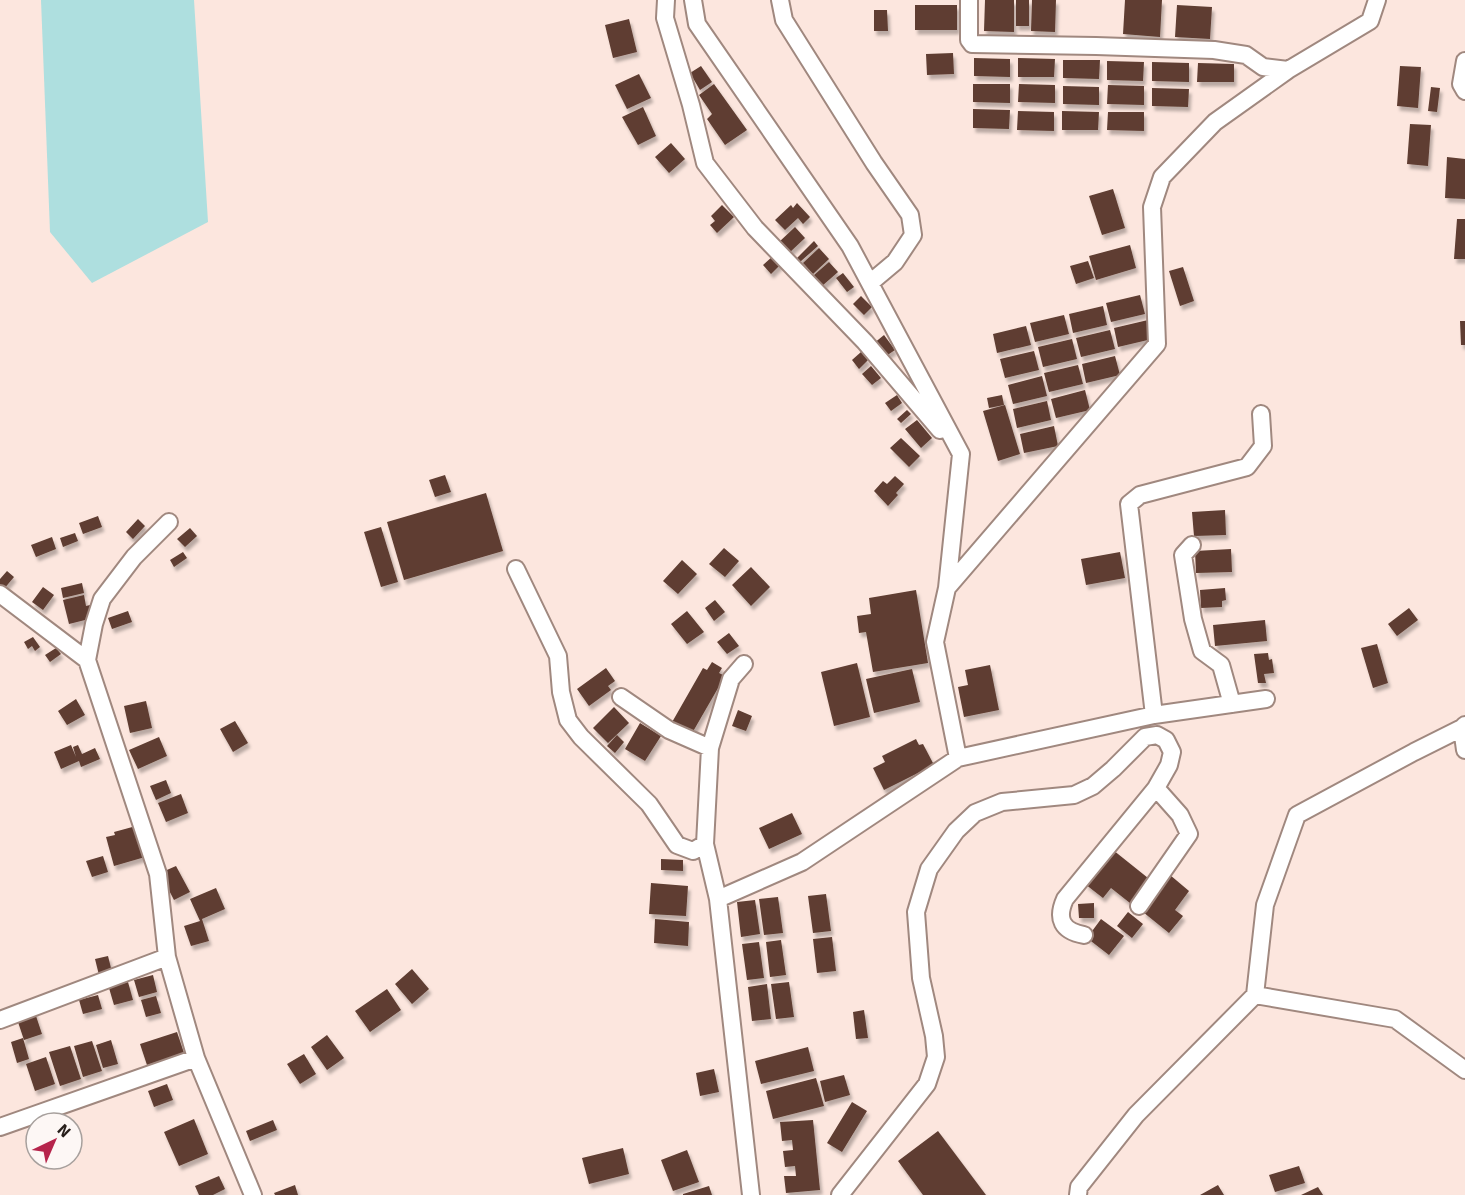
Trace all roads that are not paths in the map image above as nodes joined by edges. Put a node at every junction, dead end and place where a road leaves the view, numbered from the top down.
1 (666, 0) edge
2 (693, 0) edge
3 (780, 0) edge
4 (969, 0) edge
5 (1377, 0) edge
6 (1465, 60) edge
7 (1288, 70) junction
8 (1465, 91) edge
9 (870, 283) junction
10 (1261, 414) dead end
11 (961, 454) junction
12 (169, 522) dead end
13 (1192, 545) dead end
14 (516, 569) dead end
15 (947, 588) junction
16 (0, 594) edge
17 (87, 660) junction
18 (744, 663) dead end
19 (621, 697) dead end
20 (1266, 699) dead end
21 (1232, 704) junction
22 (1154, 715) junction
23 (1463, 726) edge
24 (710, 748) junction
25 (1465, 750) edge
26 (958, 758) junction
27 (1156, 788) junction
28 (705, 844) junction
29 (718, 899) junction
30 (1139, 906) dead end
31 (1084, 935) dead end
32 (167, 957) junction
33 (1255, 995) junction
34 (0, 1020) edge
35 (196, 1058) junction
36 (1465, 1070) edge
37 (1, 1122) edge
38 (253, 1195) edge
39 (751, 1195) edge
40 (840, 1195) edge
41 (1078, 1195) edge

1 - 11 street
2 - 9 street
3 - 9 street
4 - 7 street
5 - 7 street
6 - 8 street
7 - 15 street
9 - 11 street
10 - 22 street
11 - 15 street
12 - 17 street
13 - 21 street
14 - 28 street
15 - 26 street
16 - 17 street
17 - 32 street
18 - 24 street
19 - 24 street
20 - 21 street
21 - 22 street
22 - 26 street
23 - 25 street
23 - 33 street
24 - 28 street
26 - 29 street
27 - 30 street
27 - 31 street
27 - 40 street
28 - 29 street
29 - 39 street
32 - 34 street
32 - 35 street
33 - 36 street
33 - 41 street
35 - 37 street
35 - 38 street

